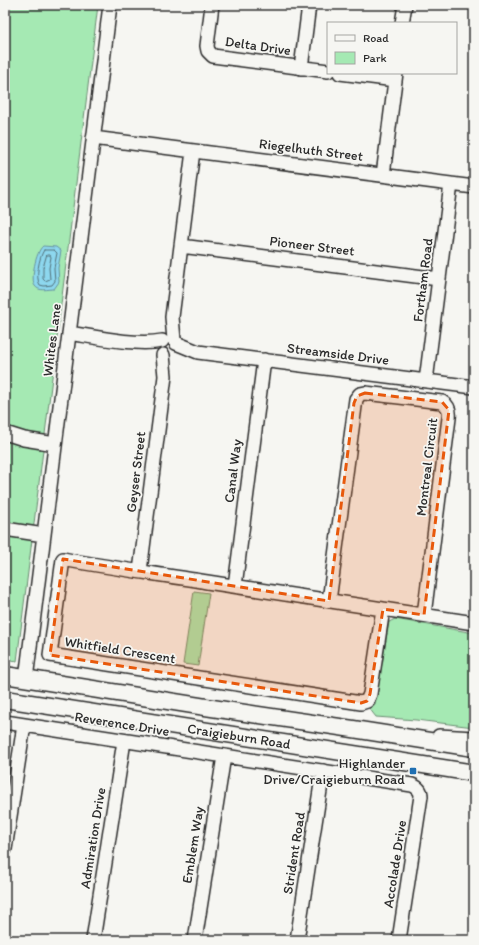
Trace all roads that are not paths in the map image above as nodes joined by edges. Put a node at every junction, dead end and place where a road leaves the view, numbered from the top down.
1 (110, 5) edge
2 (212, 5) edge
3 (309, 5) edge
4 (405, 5) edge
5 (402, 22) edge
6 (301, 68) junction
7 (327, 72) edge
8 (359, 74) edge
9 (396, 76) edge
10 (93, 138) junction
11 (193, 151) junction
12 (384, 175) junction
13 (451, 184) junction
14 (474, 187) edge
15 (181, 246) junction
16 (439, 279) junction
17 (69, 334) junction
18 (168, 348) junction
19 (264, 360) junction
20 (426, 381) junction
21 (474, 387) edge
22 (5, 433) edge
23 (55, 444) junction
24 (5, 529) edge
25 (44, 535) junction
26 (140, 572) junction
27 (235, 586) junction
28 (329, 601) junction
29 (383, 609) junction
30 (424, 615) junction
31 (474, 623) edge
32 (5, 675) edge
33 (26, 678) junction
34 (5, 699) edge
35 (5, 722) edge
36 (24, 725) junction
37 (389, 734) junction
38 (474, 738) edge
39 (124, 740) junction
40 (474, 748) edge
41 (224, 756) junction
42 (323, 772) junction
43 (474, 774) edge
44 (421, 792) joint
45 (7, 825) edge
46 (5, 848) edge
47 (93, 940) edge
48 (195, 940) edge
49 (297, 940) edge
50 (399, 940) edge

1 - 10 street, Whites Lane
2 - 6 street, Delta Drive
3 - 6 street
4 - 5 street
6 - 7 street, Delta Drive
8 - 9 street
9 - 12 street
10 - 11 street, Riegelhuth Street
10 - 17 street, Whites Lane
11 - 12 street, Riegelhuth Street
11 - 15 street, Geyser Street
12 - 13 street, Riegelhuth Street
13 - 14 street, Riegelhuth Street
13 - 16 street, Fortham Road
15 - 16 street, Pioneer Street
15 - 18 street, Geyser Street
16 - 20 street, Fortham Road
17 - 18 street, Streamside Drive
17 - 23 street, Whites Lane
18 - 19 street, Streamside Drive
18 - 26 street, Geyser Street
19 - 20 street, Streamside Drive
19 - 27 street, Canal Way
20 - 21 street, Streamside Drive
22 - 23 street
23 - 25 street, Whites Lane
24 - 25 street
25 - 33 street, Whites Lane
26 - 27 street, Whitfield Crescent
26 - 29 street, Whitfield Crescent
27 - 28 street, Whitfield Crescent
28 - 29 street, Whitfield Crescent
28 - 30 street, Montreal Circuit
29 - 30 street, Whitfield Crescent
30 - 31 street, Whitfield Crescent
32 - 33 main road, Craigieburn Road
33 - 37 main road, Craigieburn Road
34 - 43 main road, Craigieburn Road
35 - 36 street, Reverence Drive
36 - 39 street, Reverence Drive
36 - 45 street
37 - 38 street
37 - 40 main road, Craigieburn Road
39 - 41 street, Reverence Drive
39 - 47 street, Admiration Drive
41 - 42 street, Reverence Drive
41 - 48 street, Emblem Way
42 - 44 street, Reverence Drive
42 - 49 street, Strident Road
44 - 50 street, Accolade Drive
45 - 46 street

